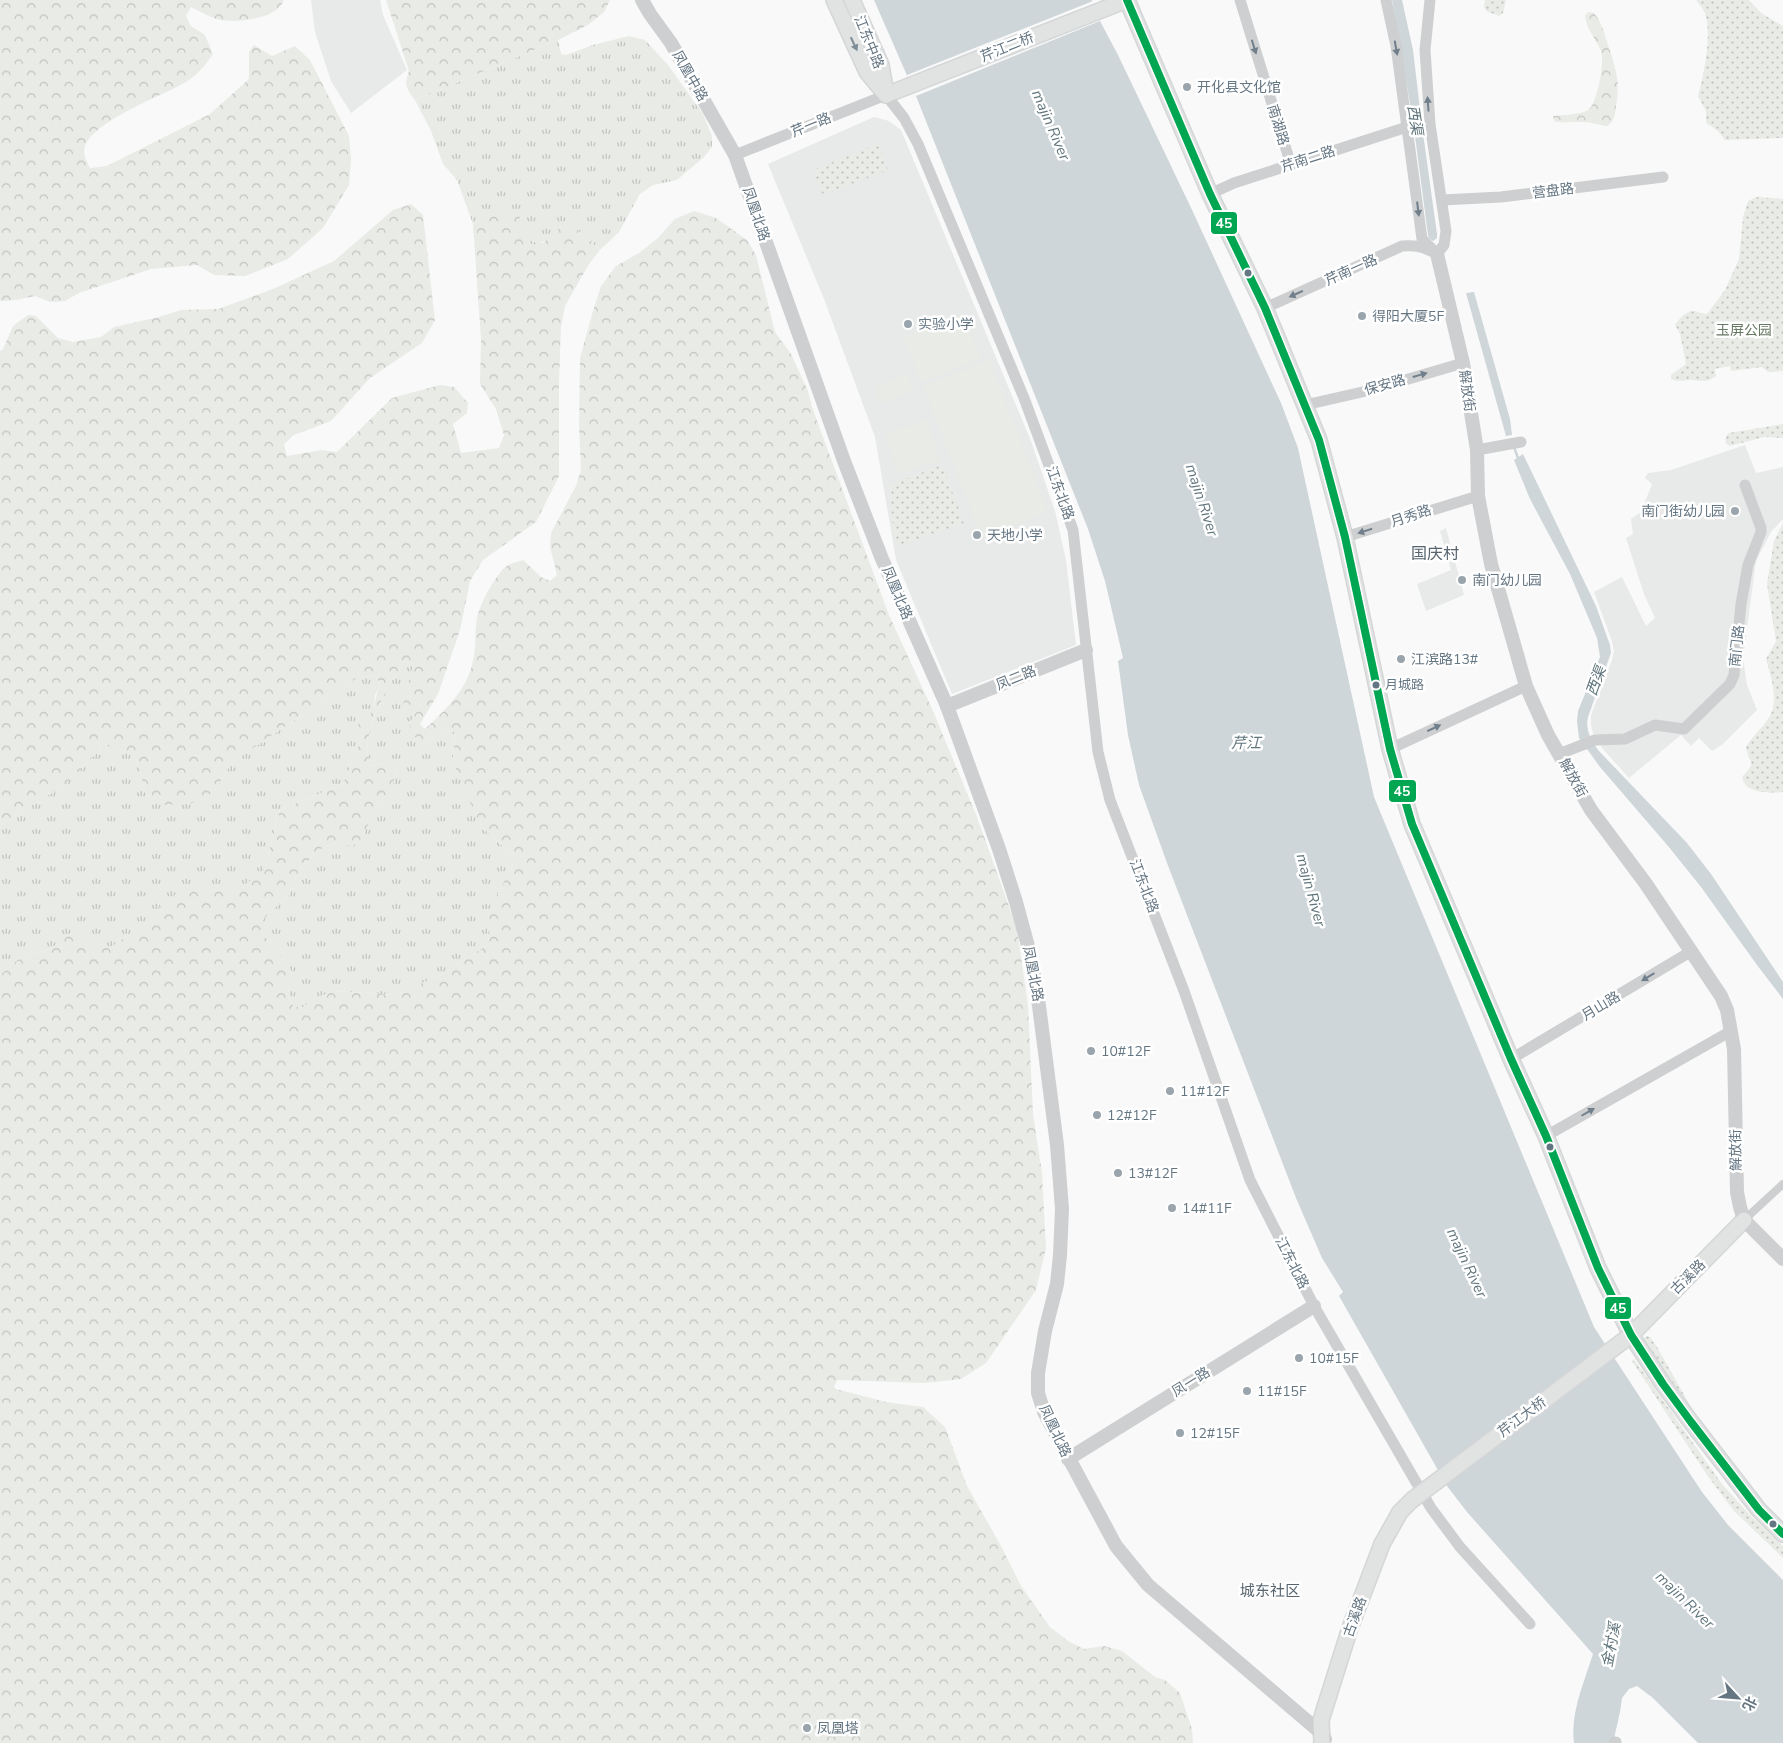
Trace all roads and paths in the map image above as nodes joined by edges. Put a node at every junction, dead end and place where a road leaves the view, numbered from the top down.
1 (642, 0) edge
2 (834, 0) edge
3 (852, 0) edge
4 (1127, 0) edge
5 (1240, 0) edge
6 (1386, 0) edge
7 (1430, 0) edge
8 (886, 95) junction
9 (1407, 127) junction
10 (736, 155) junction
11 (1291, 165) junction
12 (1663, 177) dead end
13 (1210, 194) junction
14 (1442, 200) junction
15 (1437, 254) junction
16 (1265, 308) junction
17 (1463, 363) junction
18 (1305, 405) junction
19 (1521, 442) dead end
20 (1477, 450) junction
21 (1745, 485) dead end
22 (1478, 496) junction
23 (1345, 537) junction
24 (1086, 650) junction
25 (1526, 686) junction
26 (947, 706) junction
27 (1390, 749) junction
28 (1560, 754) junction
29 (1690, 952) junction
30 (1731, 1031) junction
31 (1511, 1059) junction
32 (1546, 1136) junction
33 (1783, 1184) edge
34 (1744, 1220) junction
35 (1783, 1259) edge
36 (1314, 1306) junction
37 (1631, 1335) junction
38 (1068, 1459) junction
39 (1412, 1500) joint
40 (1783, 1534) edge
41 (1530, 1624) dead end
42 (1323, 1739) edge

1 - 10 street, 凤凰中路
2 -> 8 main road, 江东中路
3 - 8 main road, 江东中路
4 - 8 main road, 芹江二桥
4 - 13 main road
5 -> 11 street, 南湖路
6 -> 9 street, 解放街
14 -> 7 street
8 - 10 street, 芹一路
8 - 24 street, 江东北路
9 - 11 street, 芹南二路
9 -> 15 street, 解放街
10 - 26 street, 凤凰北路
11 - 13 street, 芹南二路
12 - 14 street, 营盘路
13 - 16 main road
14 - 15 street
15 -> 16 street, 芹南一路
15 - 17 street, 解放街
16 - 18 main road
18 -> 17 street, 保安路
17 - 20 street, 解放街
18 - 23 main road
19 - 20 street
20 - 22 street, 解放街
21 - 28 street, 南门路
22 -> 23 street, 月秀路
22 - 25 street, 解放街
23 - 27 main road
24 - 26 street, 凤二路
24 - 36 street, 江东北路
27 -> 25 street
25 - 28 street, 解放街
26 - 38 street, 凤凰北路
27 - 31 main road
28 - 29 street, 解放街
29 - 30 street, 解放街
29 -> 31 street, 月山路
32 -> 30 street
30 - 34 street, 解放街
31 - 32 main road
32 - 37 main road
33 - 34 street
34 - 35 street
34 - 37 main road, 古溪路
36 - 38 street, 凤一路
36 - 41 street, 江东北路
37 - 39 main road, 芹江大桥, bridge
37 - 40 main road
38 - 42 street, 凤凰北路
39 - 42 main road, 古溪路

